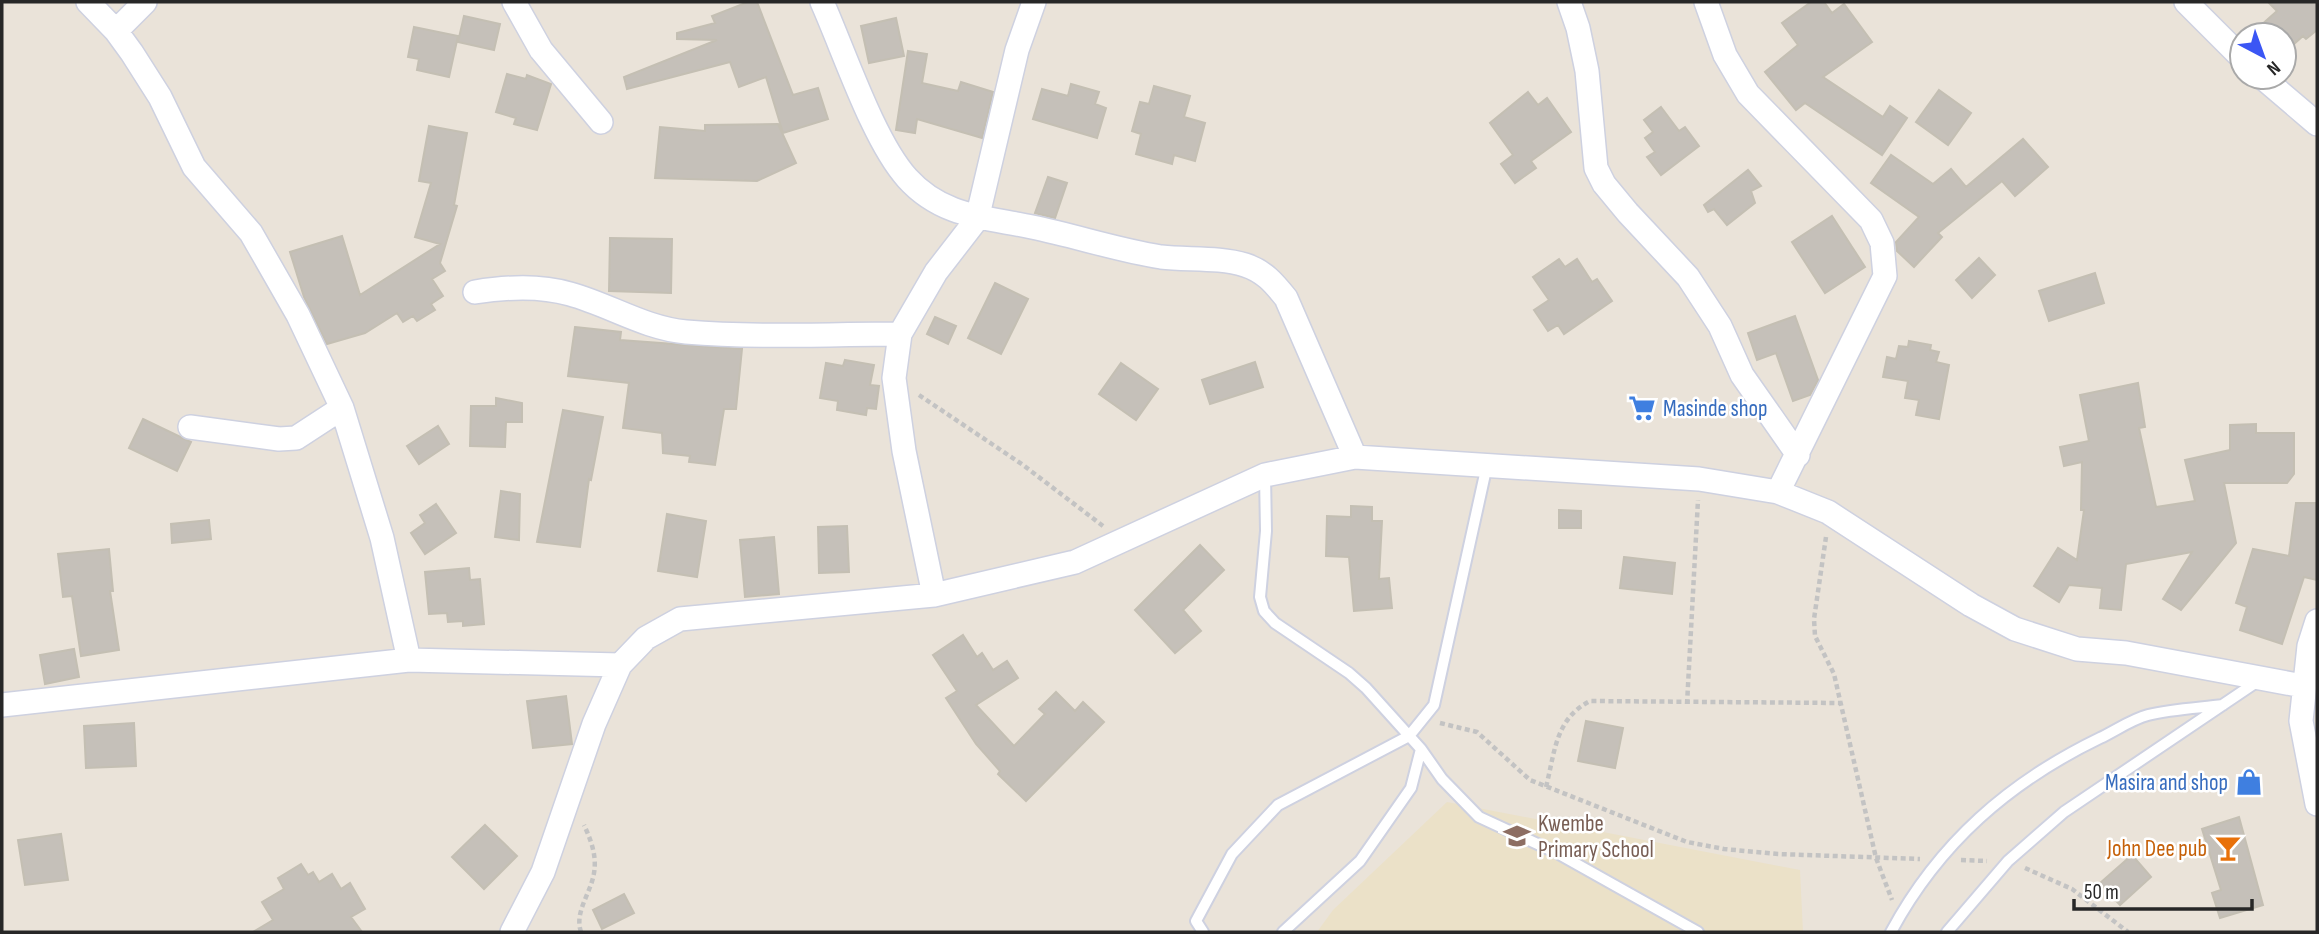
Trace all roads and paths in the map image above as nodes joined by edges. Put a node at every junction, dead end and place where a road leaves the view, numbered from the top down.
1 (88, 2) edge
2 (145, 2) edge
3 (514, 2) edge
4 (822, 2) edge
5 (1034, 2) edge
6 (1569, 2) edge
7 (1706, 2) edge
8 (2186, 2) edge
9 (116, 31) junction
10 (2228, 44) edge
11 (2278, 91) edge
12 (601, 122) dead end
13 (2317, 124) edge
14 (977, 219) junction
15 (475, 292) dead end
16 (900, 334) junction
17 (894, 378) junction
18 (342, 408) junction
19 (191, 427) dead end
20 (1798, 455) junction
21 (1355, 457) junction
22 (1487, 465) junction
23 (1265, 475) junction
24 (1699, 479) junction
25 (1777, 492) junction
26 (1828, 512) junction
27 (1123, 541) junction
28 (934, 595) junction
29 (2317, 621) edge
30 (409, 660) junction
31 (620, 665) junction
32 (2263, 678) junction
33 (2303, 686) junction
34 (1842, 703) junction
35 (1687, 704) junction
36 (2, 705) edge
37 (2223, 705) junction
38 (1424, 718) junction
39 (1409, 736) junction
40 (1421, 749) junction
41 (1546, 787) junction
42 (570, 796) junction
43 (2317, 804) edge
44 (1876, 858) junction
45 (1936, 860) junction
46 (2008, 861) junction
47 (1899, 918) junction
48 (512, 932) edge
49 (581, 932) edge
50 (1203, 932) edge
51 (1283, 932) edge
52 (1698, 932) edge
53 (1891, 932) edge
54 (1947, 932) edge
55 (2128, 932) edge

1 - 9 street
2 - 9 street
3 - 12 street
4 - 14 street
5 - 14 street
6 - 20 street
7 - 20 street
8 - 10 street
9 - 18 street
11 - 13 street
14 - 16 street
14 - 21 street
15 - 16 street
16 - 17 street
17 - 27 path
17 - 28 street
18 - 19 street
18 - 30 street
20 - 25 street
21 - 22 street
21 - 23 street
22 - 24 street
22 - 38 lane
23 - 27 street
23 - 39 lane
24 - 25 street
24 - 35 path
25 - 26 street
26 - 32 street
26 - 34 path
27 - 28 street
28 - 31 street
29 - 33 street
30 - 31 street
30 - 36 street
31 - 42 street
32 - 33 street
32 - 37 lane
33 - 43 street
34 - 35 path
34 - 44 path
35 - 41 path
37 - 45 lane
37 - 46 lane
38 - 39 lane
38 - 41 path
39 - 40 lane
39 - 50 lane
40 - 51 lane
40 - 52 lane
41 - 44 path
42 - 48 street
42 - 49 path
44 - 45 path
44 - 47 path
45 - 46 path
45 - 47 lane
46 - 54 lane
46 - 55 path
47 - 53 lane

